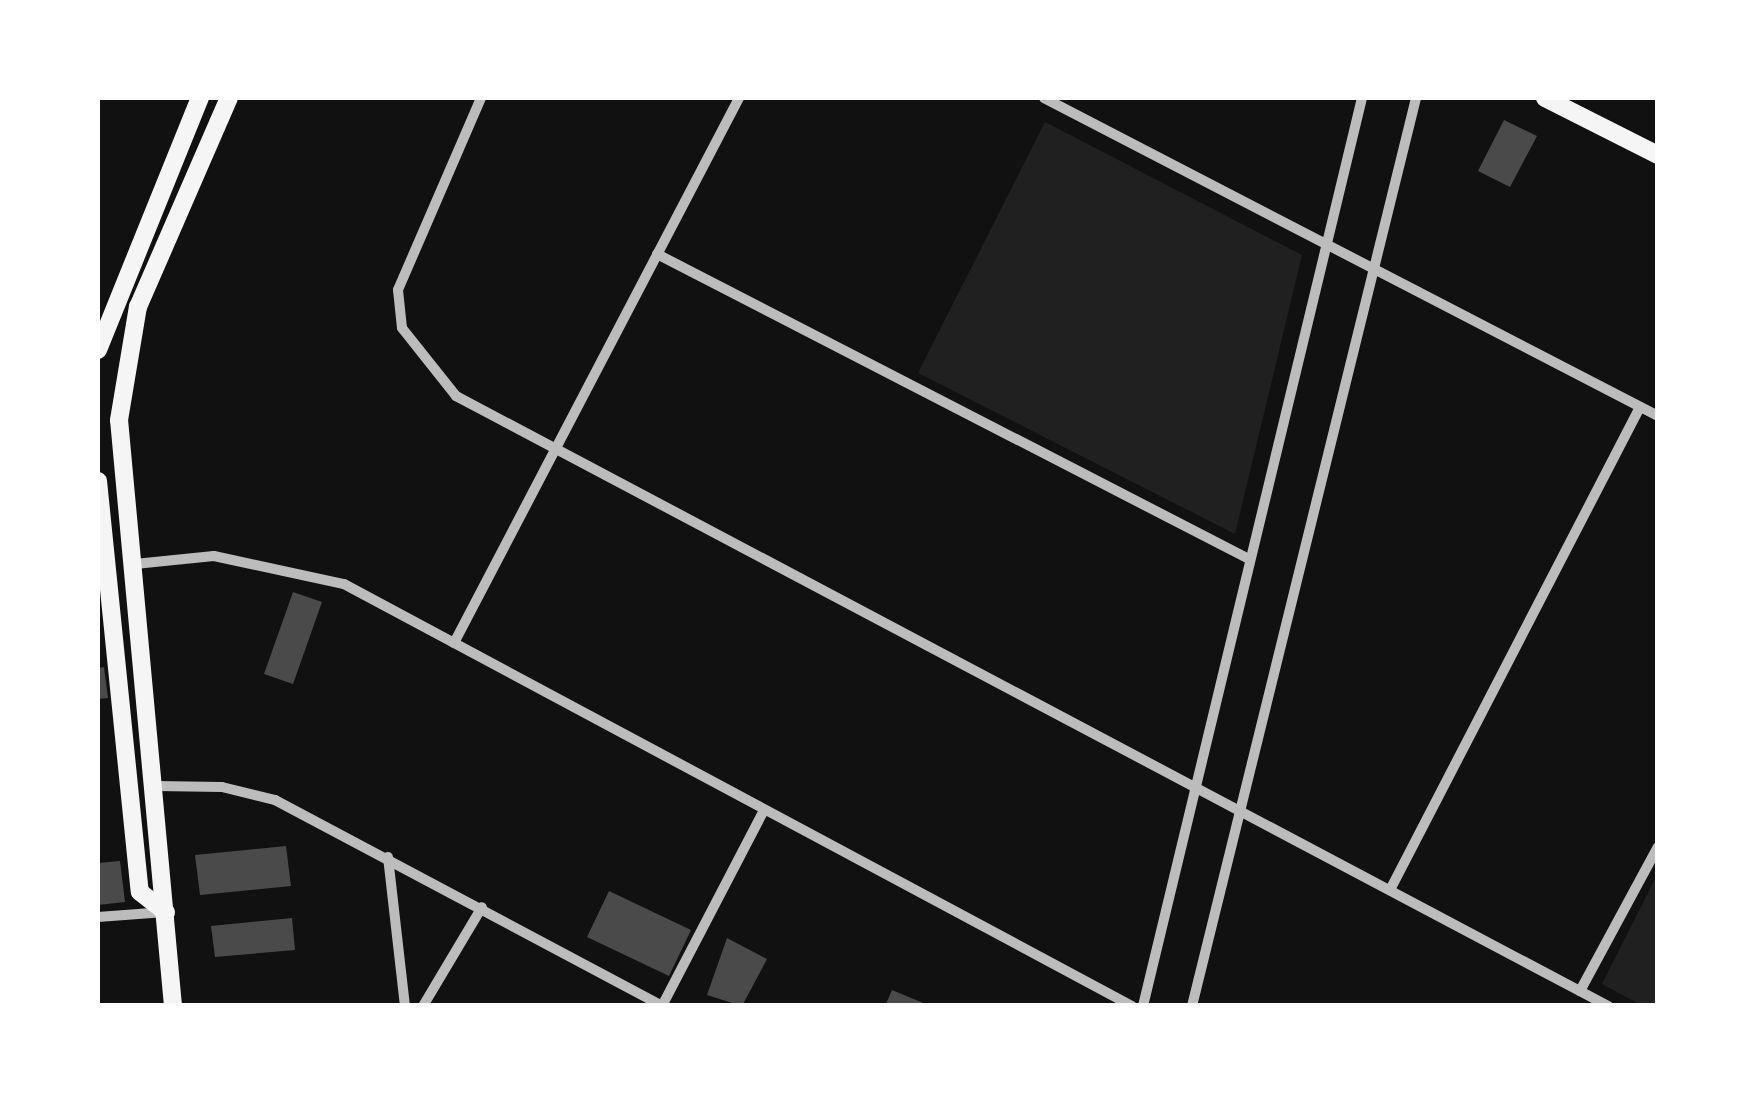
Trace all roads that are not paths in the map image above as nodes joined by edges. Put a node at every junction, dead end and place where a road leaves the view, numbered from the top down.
1 (200, 98) edge
2 (229, 98) edge
3 (481, 98) edge
4 (739, 98) edge
5 (1044, 98) edge
6 (1362, 98) edge
7 (1416, 98) edge
8 (1546, 98) edge
9 (1658, 155) edge
10 (1326, 243) junction
11 (657, 254) junction
12 (1374, 268) junction
13 (98, 350) edge
14 (1640, 407) junction
15 (1658, 416) edge
16 (554, 451) junction
17 (98, 481) edge
18 (1247, 558) junction
19 (135, 564) junction
20 (454, 643) junction
21 (156, 786) junction
22 (1197, 786) junction
23 (1241, 808) junction
24 (764, 810) junction
25 (1658, 846) edge
26 (388, 857) junction
27 (1390, 890) junction
28 (482, 907) junction
29 (166, 912) junction
30 (98, 917) edge
31 (1580, 990) junction
32 (663, 1005) edge
33 (173, 1006) edge
34 (404, 1006) edge
35 (423, 1006) edge
36 (1132, 1006) edge
37 (1144, 1006) edge
38 (1192, 1006) edge
39 (1608, 1006) edge

1 - 13 main road
2 - 19 main road
3 - 16 street
4 - 11 street
5 - 10 street
6 - 10 street
7 - 12 street
8 - 9 main road
10 - 12 street
10 - 18 street
11 - 16 street
11 - 18 street
12 - 14 street
12 - 23 street
14 - 15 street
14 - 27 street
16 - 20 street
16 - 22 street
17 - 29 main road
18 - 22 street
19 - 20 street
19 - 21 main road
20 - 24 street
21 - 26 street
21 - 29 main road
22 - 23 street
22 - 37 street
23 - 27 street
23 - 38 street
24 - 32 street
24 - 36 street
25 - 31 street
26 - 28 street
26 - 34 street
27 - 31 street
28 - 32 street
28 - 35 street
29 - 30 street
29 - 33 main road
31 - 39 street

